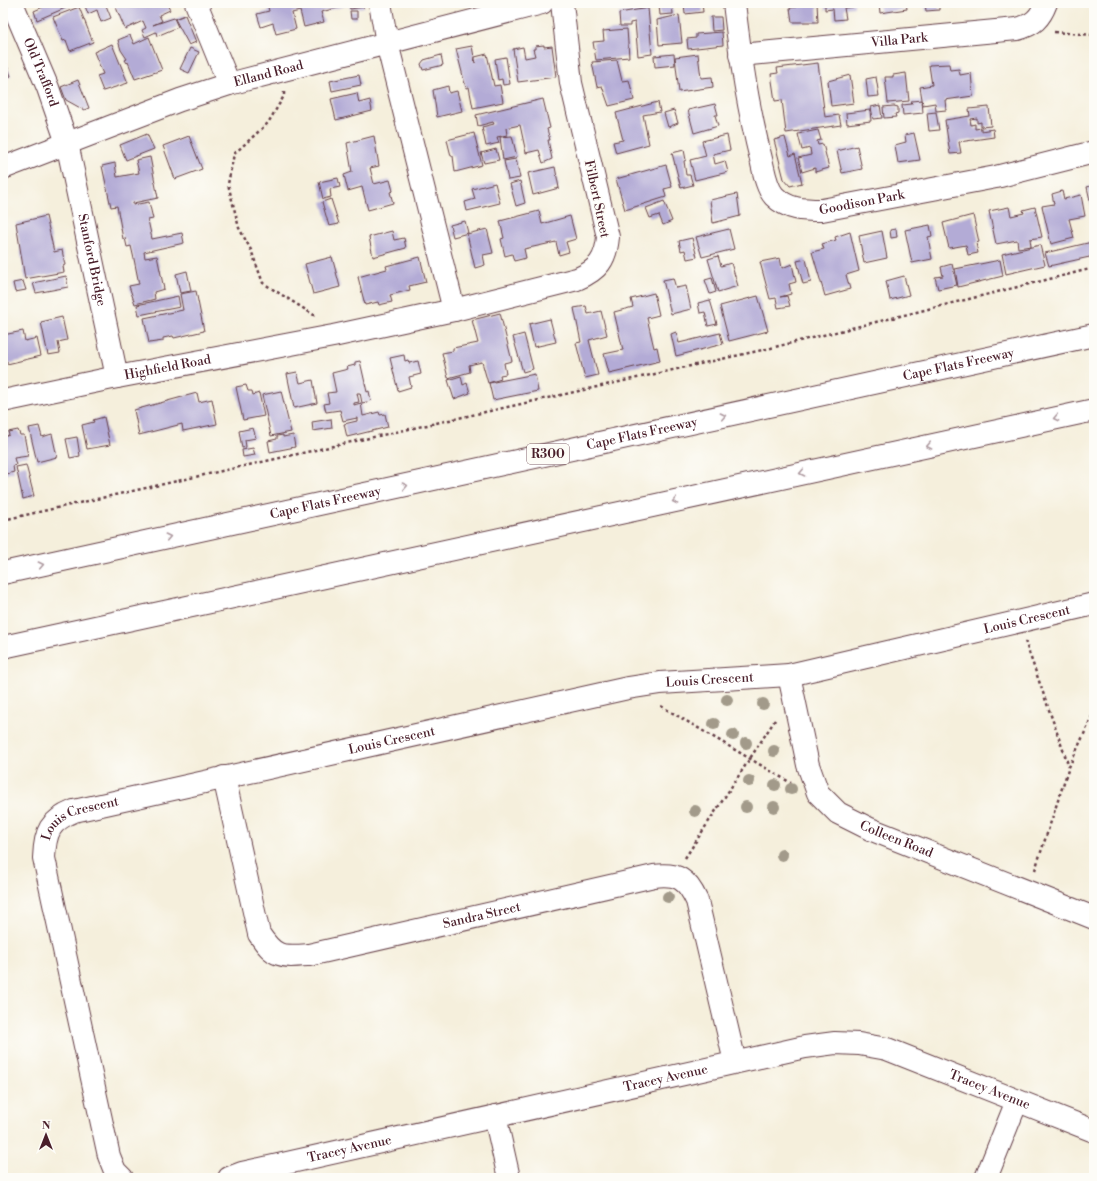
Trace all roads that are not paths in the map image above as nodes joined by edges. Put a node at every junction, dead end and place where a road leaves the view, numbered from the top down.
1 (12, 3) edge
2 (196, 3) edge
3 (380, 3) edge
4 (542, 3) edge
5 (562, 3) edge
6 (734, 3) edge
7 (1046, 3) edge
8 (387, 43) junction
9 (740, 55) junction
10 (229, 84) junction
11 (66, 143) junction
12 (1094, 152) edge
13 (3, 168) edge
14 (454, 310) junction
15 (1094, 335) edge
16 (333, 336) joint
17 (117, 377) junction
18 (3, 401) edge
19 (1094, 410) edge
20 (3, 573) edge
21 (1094, 604) edge
22 (3, 648) edge
23 (789, 675) junction
24 (224, 777) junction
25 (1094, 918) edge
26 (735, 1062) junction
27 (1017, 1101) junction
28 (495, 1116) junction
29 (1094, 1131) edge
30 (122, 1178) edge
31 (229, 1178) edge
32 (509, 1178) edge
33 (986, 1178) edge

1 - 11 main road, Old Trafford
2 - 10 main road
3 - 8 main road
4 - 8 main road, Elland Road
5 - 14 main road, Filbert Street
6 - 9 main road
7 - 9 main road, Villa Park
8 - 10 main road, Elland Road
8 - 14 main road
9 - 12 main road, Goodison Park
10 - 11 main road, Elland Road
11 - 13 main road, Elland Road
11 - 17 main road, Stanford Bridge
14 - 16 main road, Filbert Street
20 -> 15 main road, Cape Flats Freeway / R300
16 - 17 main road, Highfield Road
17 - 18 main road, Highfield Road
19 -> 22 main road
21 - 23 main road, Louis Crescent
23 - 24 main road, Louis Crescent
23 - 25 main road, Colleen Road
24 - 26 main road, Sandra Street
24 - 30 main road, Louis Crescent
26 - 27 main road, Tracey Avenue
26 - 28 main road, Tracey Avenue
27 - 29 main road, Tracey Avenue
27 - 33 main road
28 - 31 main road, Tracey Avenue
28 - 32 main road

